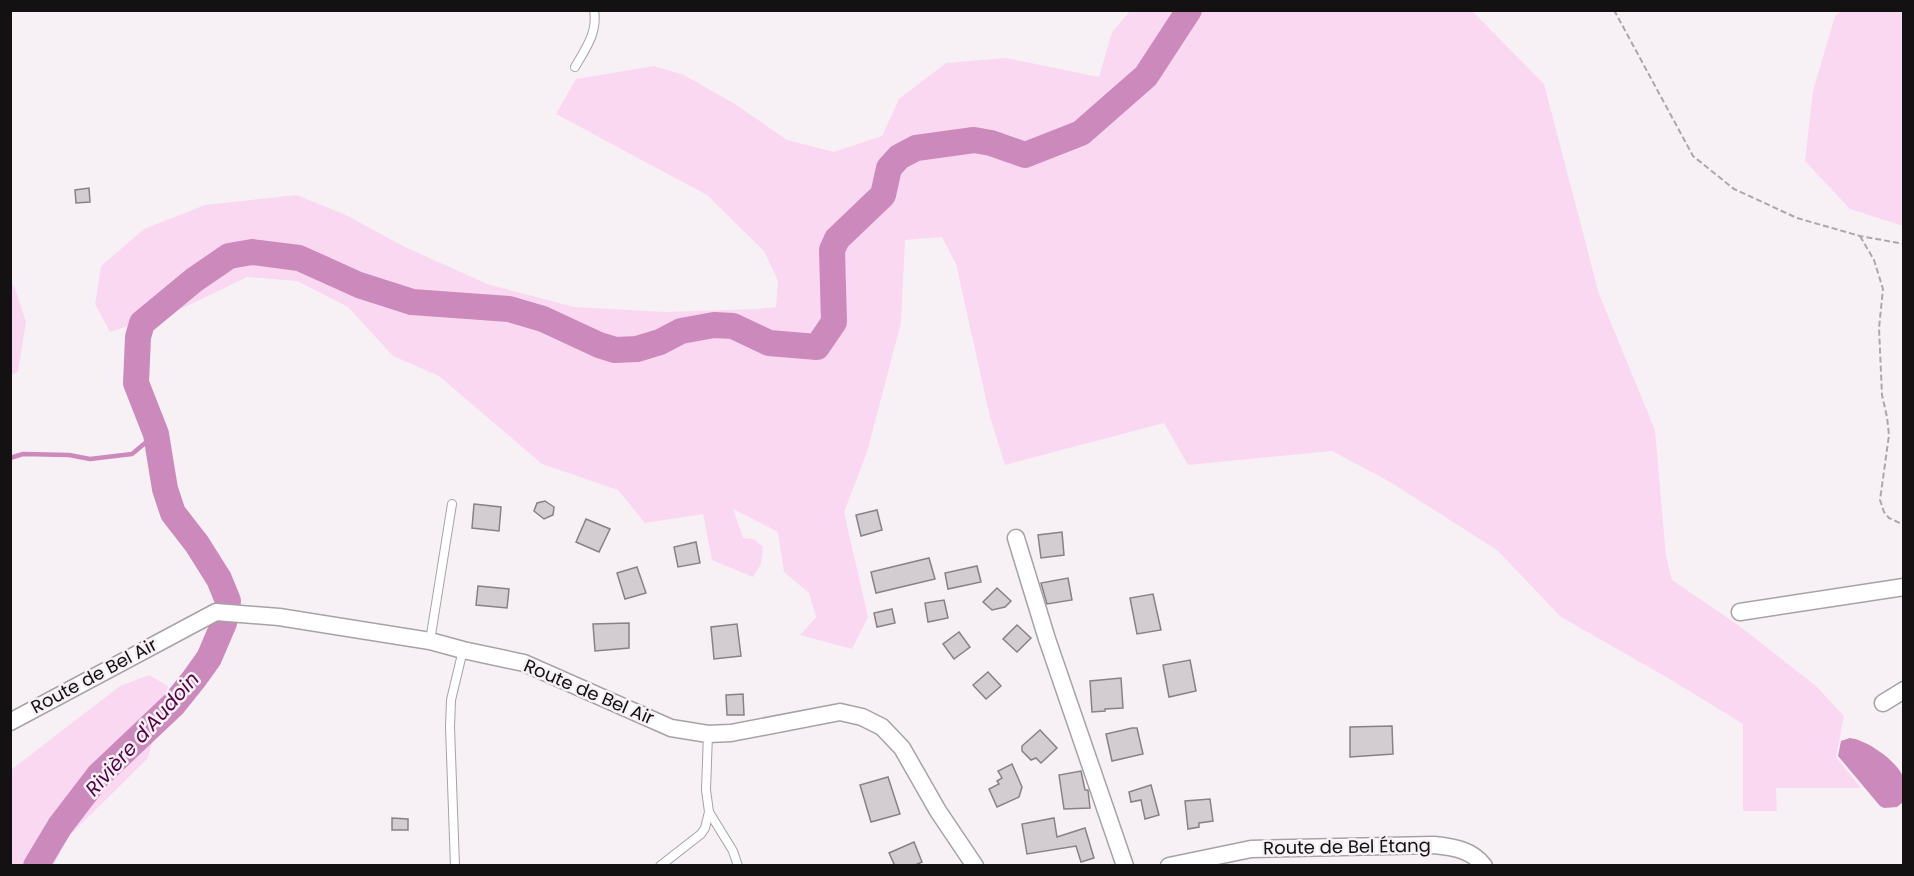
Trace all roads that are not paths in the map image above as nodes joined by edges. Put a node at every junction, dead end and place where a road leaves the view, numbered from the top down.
1 (594, 10) edge
2 (575, 67) dead end
3 (452, 504) dead end
4 (1016, 538) dead end
5 (1904, 587) edge
6 (1740, 612) dead end
7 (430, 641) junction
8 (463, 650) junction
9 (1904, 690) edge
10 (1883, 703) dead end
11 (10, 722) edge
12 (708, 734) junction
13 (709, 812) junction
14 (455, 866) edge
15 (660, 866) edge
16 (738, 866) edge
17 (975, 866) edge
18 (1125, 866) edge
19 (1169, 866) edge
20 (1484, 866) edge

1 - 2 lane
3 - 7 lane
4 - 18 street
5 - 6 street
7 - 8 street, Route de Bel Air
7 - 11 street, Route de Bel Air
8 - 12 street, Route de Bel Air
8 - 14 lane
9 - 10 street
12 - 13 lane
12 - 17 street, Route de Bel Air
13 - 15 lane
13 - 16 lane
19 - 20 street, Route de Bel Étang

